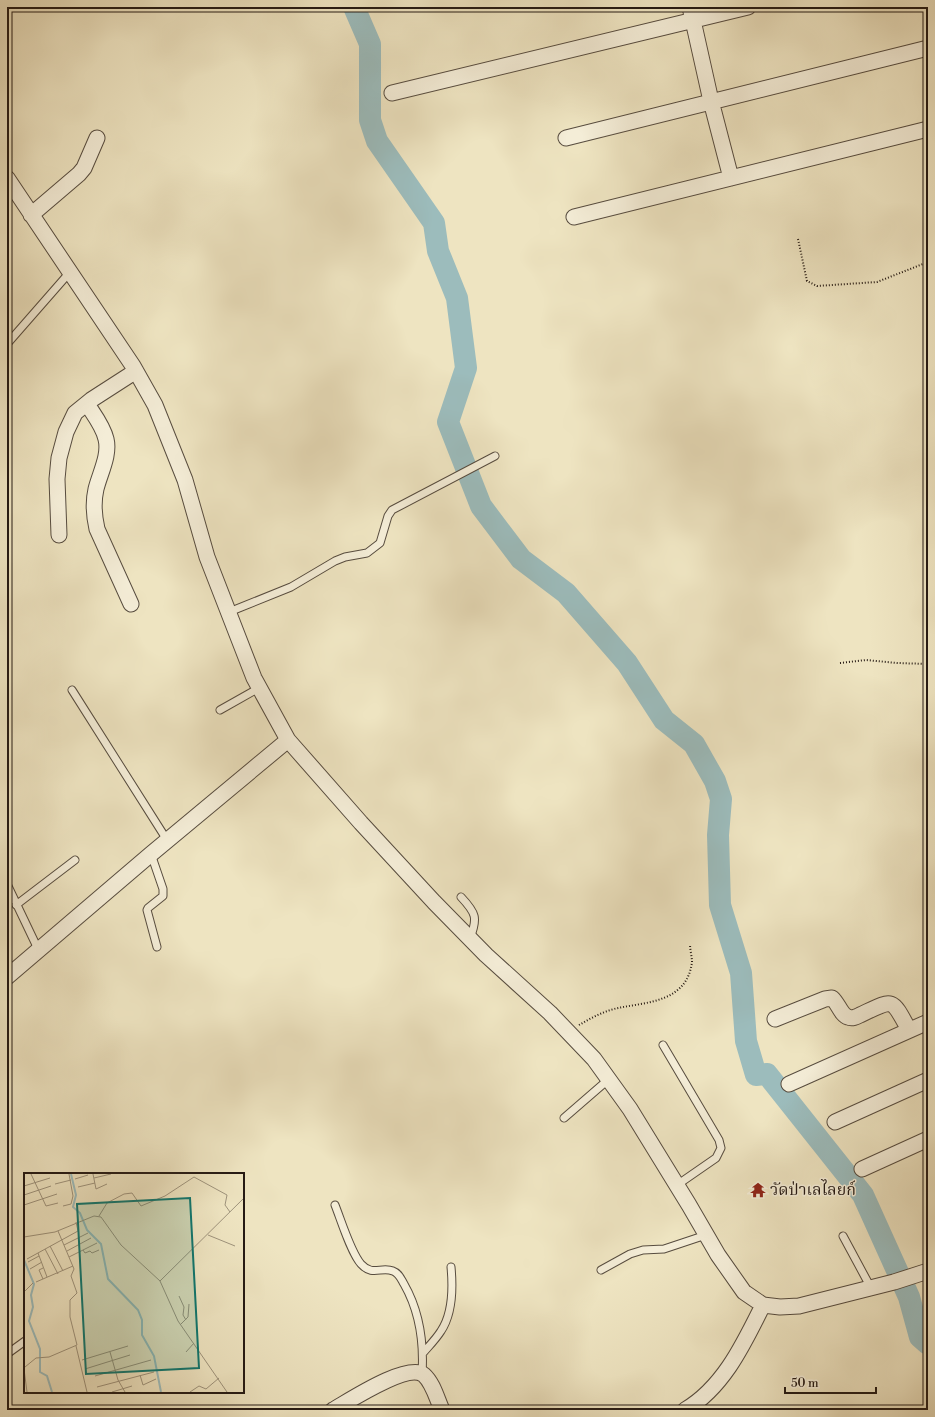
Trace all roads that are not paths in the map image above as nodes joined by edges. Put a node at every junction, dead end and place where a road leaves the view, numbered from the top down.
1 (748, 7) edge
2 (692, 14) edge
3 (928, 48) edge
4 (392, 92) dead end
5 (710, 101) junction
6 (928, 129) edge
7 (97, 138) dead end
8 (566, 138) dead end
9 (7, 178) edge
10 (731, 178) junction
11 (31, 214) junction
12 (574, 217) dead end
13 (70, 272) junction
14 (7, 344) edge
15 (136, 371) junction
16 (87, 404) junction
17 (495, 456) dead end
18 (59, 535) dead end
19 (132, 604) dead end
20 (228, 612) junction
21 (259, 688) junction
22 (72, 690) dead end
23 (220, 710) dead end
24 (288, 740) junction
25 (167, 840) junction
26 (151, 854) junction
27 (75, 860) dead end
28 (7, 884) edge
29 (461, 898) dead end
30 (16, 905) junction
31 (469, 938) junction
32 (157, 947) dead end
33 (38, 949) junction
34 (7, 977) edge
35 (775, 1019) dead end
36 (928, 1022) edge
37 (909, 1030) junction
38 (664, 1045) dead end
39 (609, 1079) junction
40 (928, 1080) edge
41 (789, 1084) dead end
42 (564, 1118) dead end
43 (835, 1122) dead end
44 (928, 1139) edge
45 (862, 1169) dead end
46 (677, 1185) junction
47 (335, 1205) dead end
48 (706, 1235) junction
49 (843, 1236) dead end
50 (451, 1267) dead end
51 (601, 1270) dead end
52 (923, 1272) edge
53 (871, 1288) junction
54 (763, 1305) junction
55 (24, 1342) edge
56 (423, 1353) junction
57 (7, 1354) edge
58 (422, 1374) junction
59 (332, 1410) edge
60 (442, 1410) edge
61 (685, 1410) edge

1 - 2 street
2 - 4 street
2 - 5 street
3 - 5 street
5 - 8 street
5 - 10 street
6 - 10 street
7 - 11 street
9 - 11 street
10 - 12 street
11 - 13 street
13 - 14 lane
13 - 15 street
15 - 16 street
15 - 20 street
16 - 18 street
16 - 19 street
17 - 20 lane
20 - 21 street
21 - 23 lane
21 - 24 street
22 - 25 lane
24 - 25 street
24 - 31 street
25 - 26 street
26 - 32 lane
26 - 33 street
27 - 30 lane
28 - 30 lane
29 - 31 lane
30 - 33 lane
31 - 39 street
33 - 34 street
35 - 37 street
36 - 37 street
37 - 41 street
38 - 46 lane
39 - 42 lane
39 - 46 street
40 - 43 street
44 - 45 street
46 - 48 street
47 - 56 lane
48 - 51 lane
48 - 54 street
49 - 53 lane
50 - 56 lane
52 - 53 street
53 - 54 street
54 - 61 street
55 - 57 lane
56 - 58 lane
58 - 59 street
58 - 60 street

